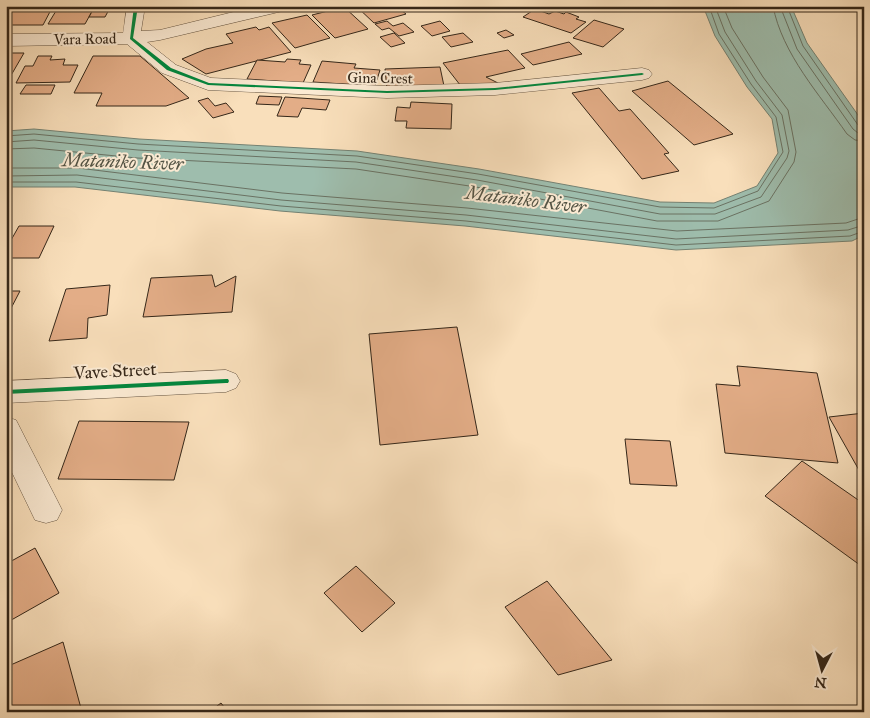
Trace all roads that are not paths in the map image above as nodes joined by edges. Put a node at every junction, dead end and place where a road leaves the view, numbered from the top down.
1 (136, 6) edge
2 (281, 6) edge
3 (131, 38) junction
4 (6, 40) edge
5 (642, 74) dead end
6 (226, 381) dead end
7 (6, 392) edge
8 (6, 428) edge
9 (46, 510) dead end

1 - 3 street
2 - 3 street, Vara Road
3 - 4 street, Vara Road
3 - 5 street, Gina Crest
6 - 7 street, Vave Street
8 - 9 street

